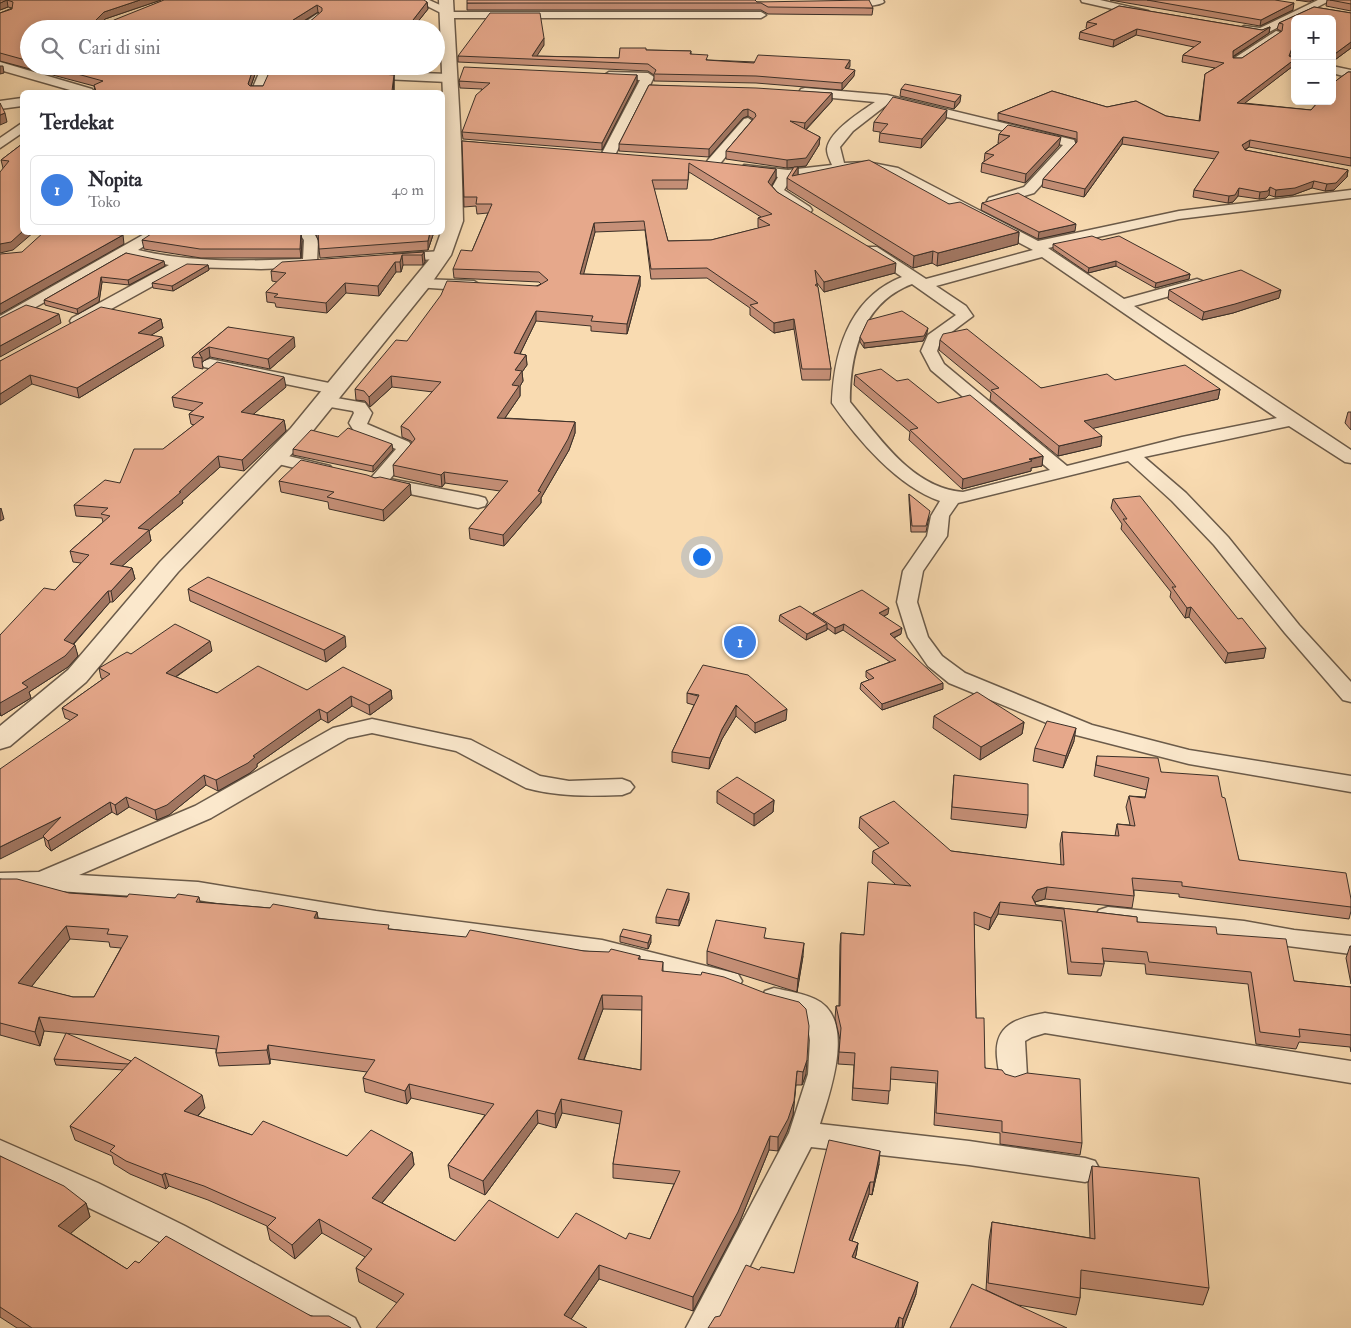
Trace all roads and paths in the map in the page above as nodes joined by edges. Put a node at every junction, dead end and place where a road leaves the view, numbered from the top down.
1 (420, 0) edge
2 (1086, 0) edge
3 (1326, 0) edge
4 (879, 2) dead end
5 (526, 3) edge
6 (832, 3) edge
7 (767, 4) edge
8 (1292, 4) edge
9 (1309, 7) junction
10 (445, 9) edge
11 (1334, 12) edge
12 (1152, 14) edge
13 (527, 16) junction
14 (316, 17) edge
15 (312, 20) edge
16 (1234, 28) edge
17 (1261, 32) junction
18 (1237, 61) edge
19 (0, 66) edge
20 (1336, 70) edge
21 (20, 72) edge
22 (445, 72) edge
23 (452, 72) junction
24 (1351, 74) edge
25 (30, 75) edge
26 (266, 75) edge
27 (597, 76) edge
28 (81, 90) edge
29 (258, 90) edge
30 (793, 91) edge
31 (887, 99) junction
32 (20, 102) edge
33 (0, 105) edge
34 (748, 122) edge
35 (20, 129) edge
36 (0, 144) edge
37 (455, 144) edge
38 (626, 158) edge
39 (697, 162) edge
40 (714, 163) junction
41 (840, 166) junction
42 (787, 174) junction
43 (1351, 194) edge
44 (963, 208) junction
45 (822, 220) edge
46 (154, 235) edge
47 (307, 235) edge
48 (116, 237) edge
49 (862, 244) edge
50 (1040, 249) junction
51 (125, 251) junction
52 (442, 255) junction
53 (379, 259) edge
54 (185, 262) junction
55 (329, 262) edge
56 (310, 263) junction
57 (1214, 279) edge
58 (920, 281) junction
59 (421, 284) junction
60 (490, 287) edge
61 (1123, 304) junction
62 (26, 307) junction
63 (44, 312) edge
64 (0, 322) edge
65 (63, 323) dead end
66 (210, 364) dead end
67 (330, 395) junction
68 (1292, 420) junction
69 (1131, 455) junction
70 (276, 458) junction
71 (1351, 458) edge
72 (1063, 472) junction
73 (340, 473) edge
74 (358, 478) edge
75 (377, 482) junction
76 (951, 499) junction
77 (478, 502) dead end
78 (1351, 695) edge
79 (0, 740) edge
80 (1351, 784) edge
81 (622, 788) dead end
82 (0, 882) edge
83 (42, 882) junction
84 (1083, 914) edge
85 (1351, 944) edge
86 (1351, 1072) edge
87 (1013, 1076) edge
88 (803, 1134) junction
89 (0, 1152) edge
90 (1085, 1170) dead end
91 (344, 1328) edge
92 (702, 1328) edge

1 - 10 street
2 - 12 street
3 - 9 street
4 - 6 street
5 - 13 street
7 - 13 street
8 - 9 street
9 - 11 street
9 - 17 street
10 - 13 street
10 - 23 street
14 - 15 street
16 - 17 street
17 - 18 street
19 - 21 street
20 - 24 street
22 - 23 street
23 - 37 street
25 - 28 street
26 - 29 street
27 - 38 street
30 - 31 street
31 - 41 street
31 - 44 street
32 - 33 street
34 - 40 street
35 - 36 street
37 - 52 street
39 - 40 street
40 - 42 street
41 - 42 street
41 - 44 street
42 - 45 street
43 - 50 street
44 - 50 street
46 - 48 street
46 - 51 street
47 - 56 street
49 - 58 street
50 - 58 street
50 - 61 street
51 - 54 street
51 - 62 street
52 - 53 street
52 - 59 street
54 - 56 street
54 - 65 street
55 - 56 street
57 - 61 street
58 - 72 street
58 - 76 street
59 - 60 street
59 - 67 street
61 - 68 street
62 - 63 street
62 - 64 street
66 - 67 street
67 - 70 street
67 - 75 street
68 - 69 street
68 - 71 street
69 - 72 street
69 - 78 street
70 - 73 street
70 - 79 street
72 - 76 street
74 - 75 street
75 - 77 street
76 - 80 street
81 - 83 street
82 - 83 street
83 - 88 street
84 - 85 street
86 - 87 street
88 - 90 street
88 - 92 street
89 - 91 street

